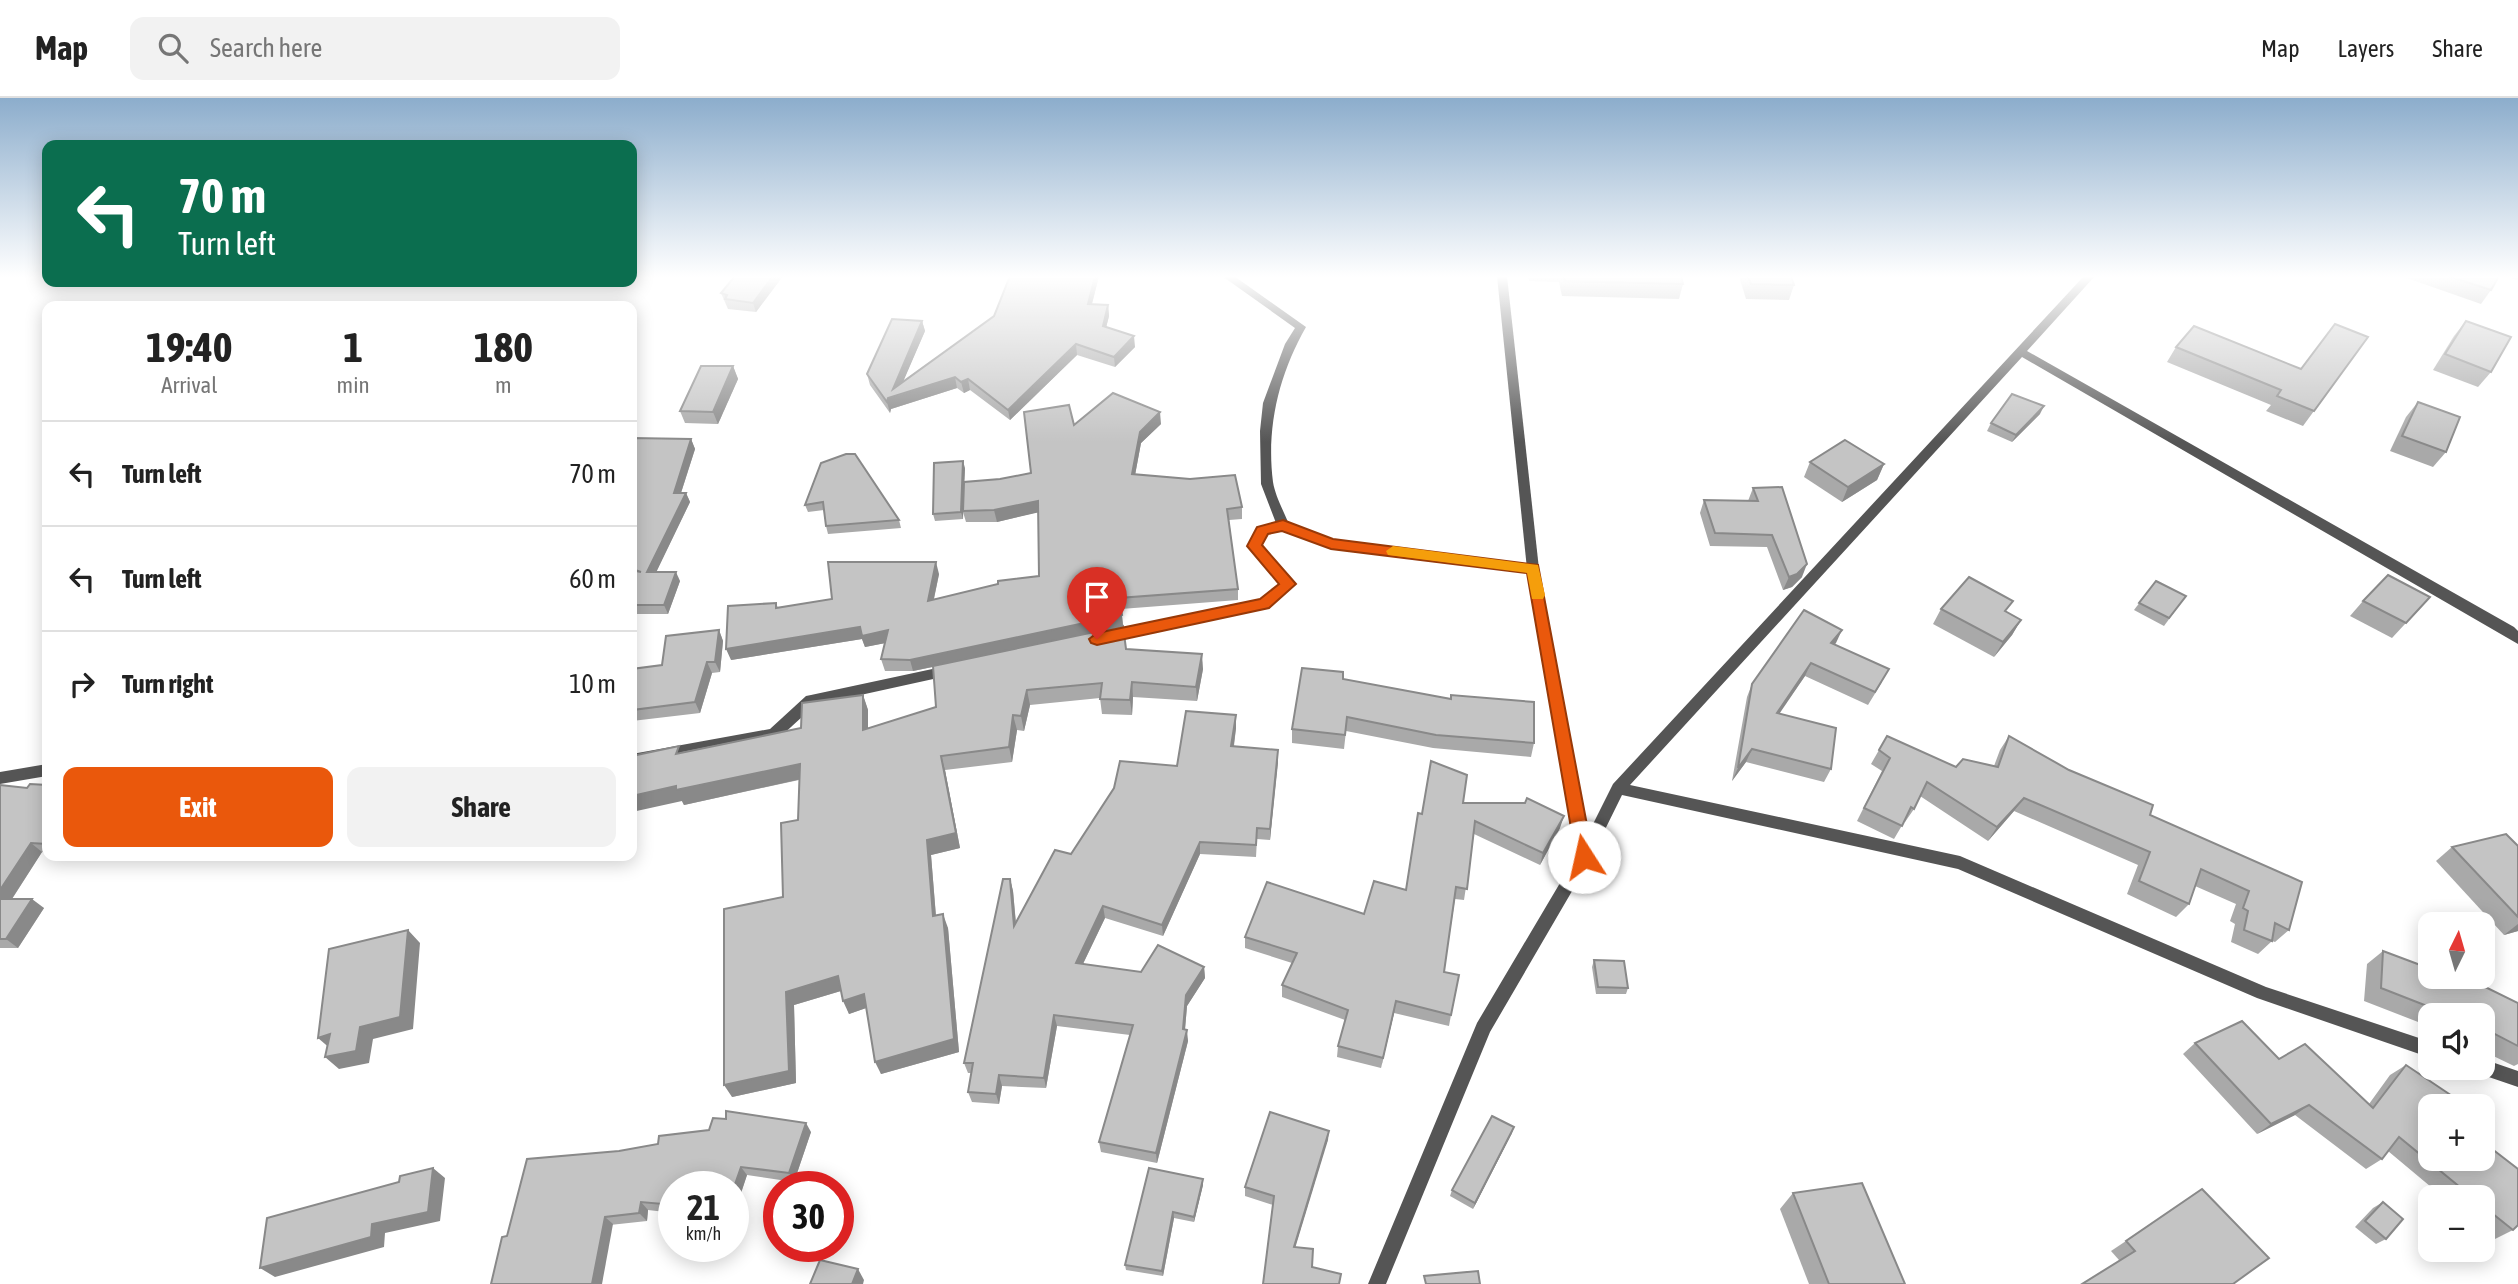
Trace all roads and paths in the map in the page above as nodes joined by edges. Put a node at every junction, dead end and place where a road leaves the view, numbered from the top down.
1 (1298, 331) edge
2 (1508, 331) edge
3 (2038, 331) edge
4 (2020, 351) junction
5 (1283, 525) junction
6 (1533, 569) junction
7 (2518, 639) edge
8 (1092, 640) edge
9 (961, 668) edge
10 (637, 759) edge
11 (42, 771) edge
12 (0, 778) edge
13 (1618, 788) junction
14 (1584, 857) junction
15 (2418, 1046) edge
16 (2495, 1072) edge
17 (2518, 1079) edge
18 (1377, 1284) edge

1 - 5 street
2 - 6 street
3 - 4 street
4 - 7 street
4 - 13 street
5 - 6 street
5 - 8 street
6 - 14 street
9 - 10 street
11 - 12 street
13 - 14 street
13 - 15 street
14 - 18 street
16 - 17 street

